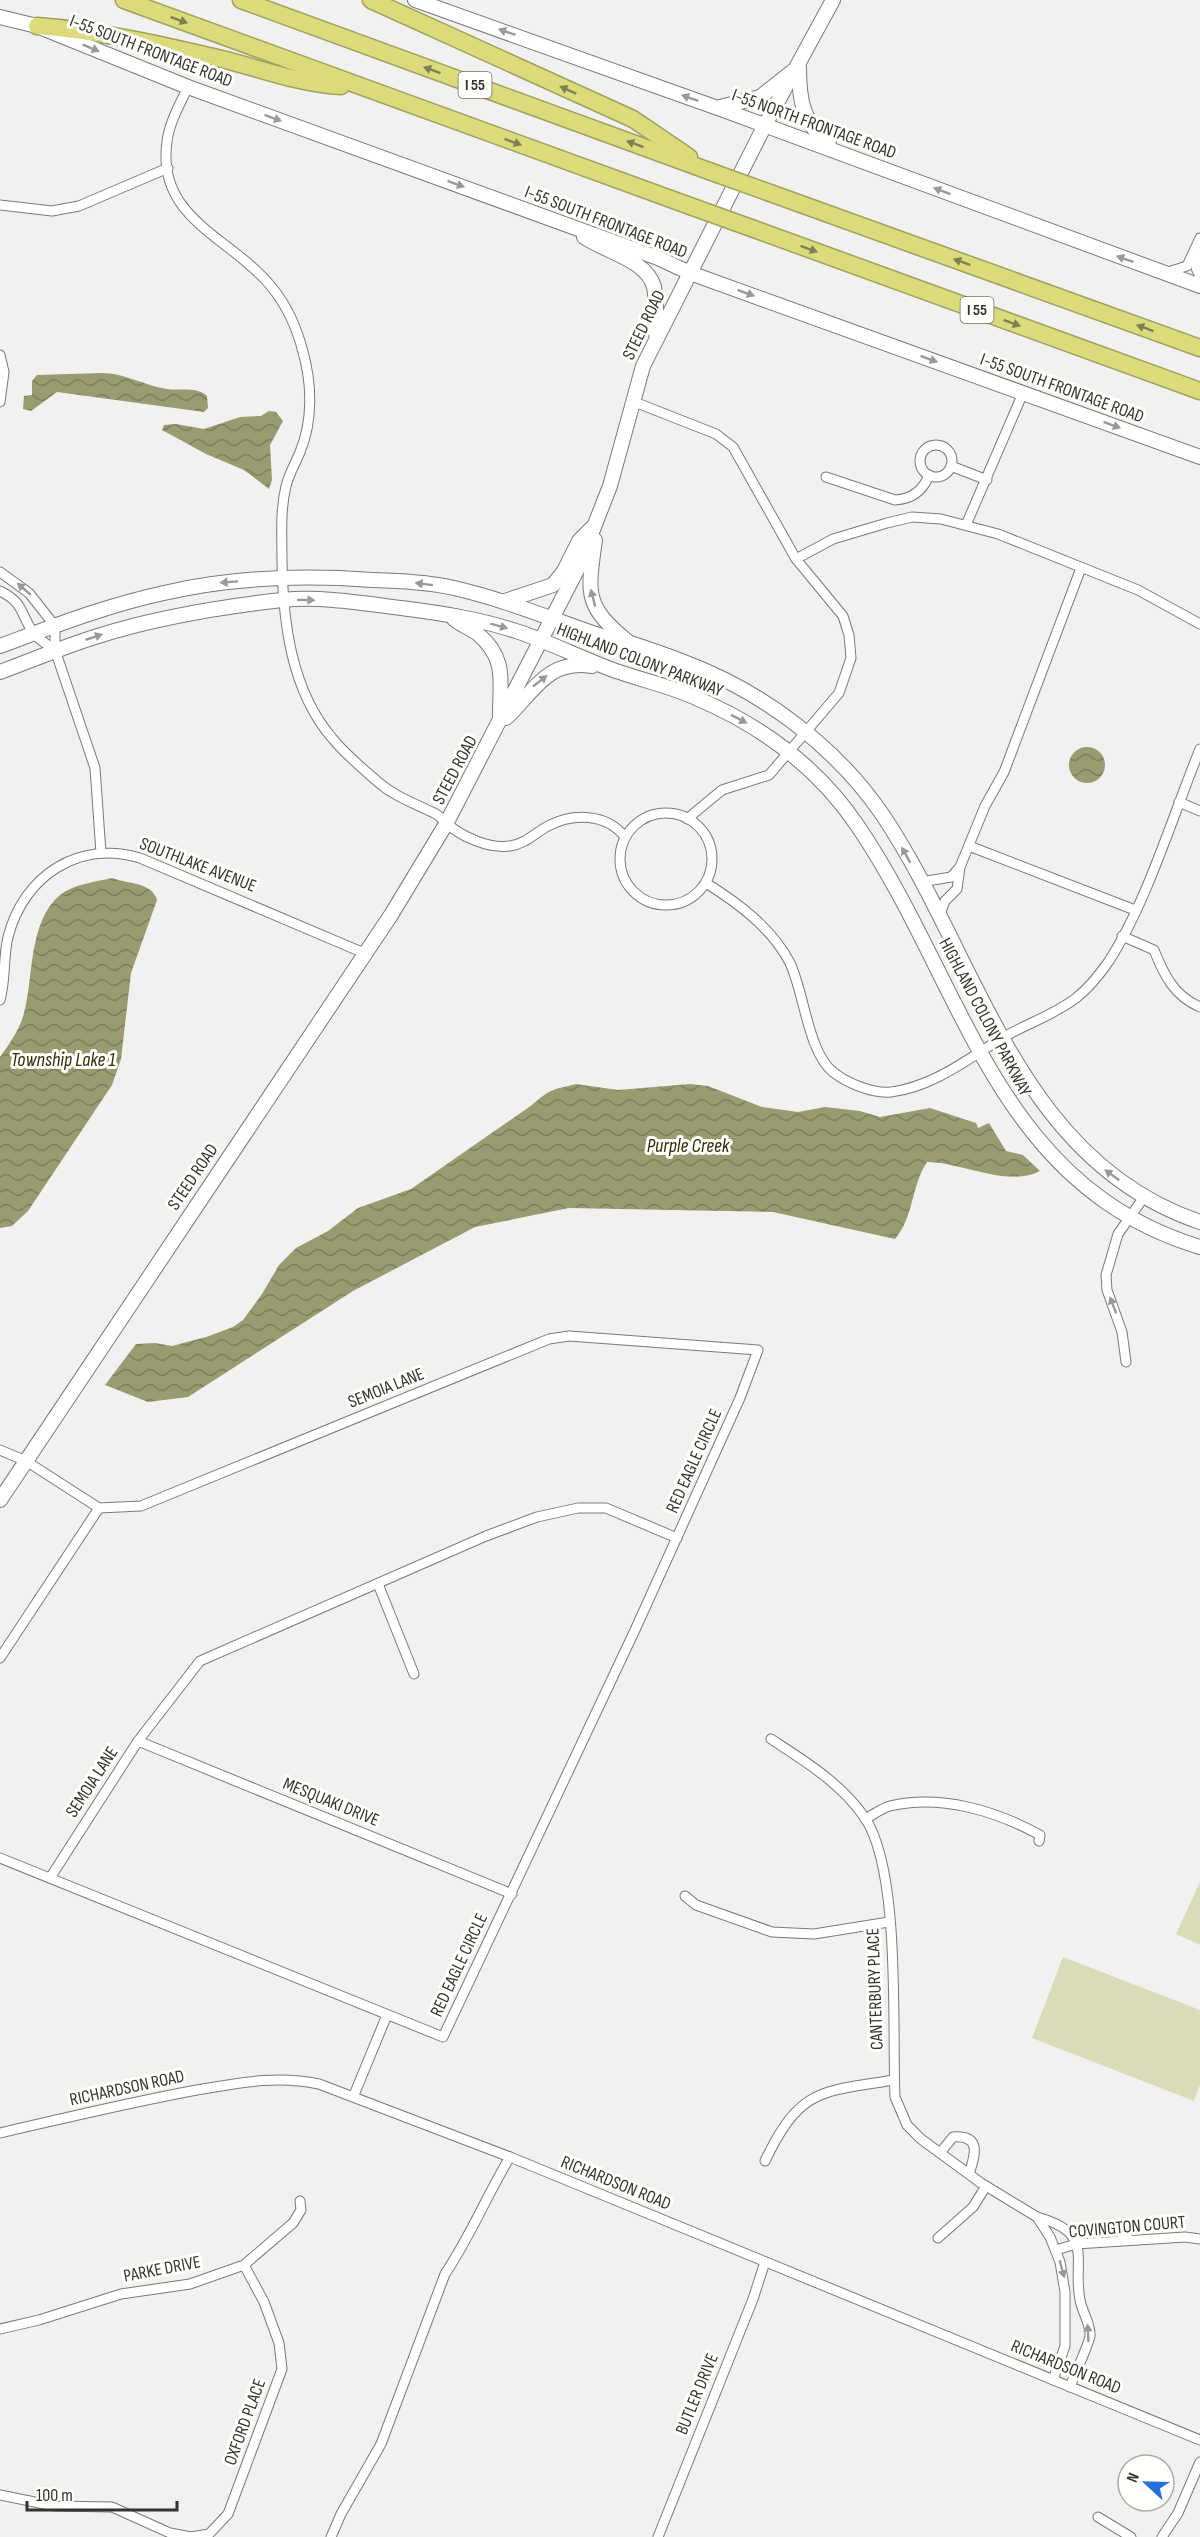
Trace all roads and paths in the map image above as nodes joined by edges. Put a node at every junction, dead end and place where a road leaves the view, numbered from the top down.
1 (124, 0) edge
2 (241, 0) edge
3 (371, 0) edge
4 (415, 0) edge
5 (833, 0) edge
6 (0, 17) edge
7 (37, 26) junction
8 (799, 66) junction
9 (359, 86) junction
10 (188, 87) junction
11 (715, 107) junction
12 (765, 125) junction
13 (843, 153) junction
14 (168, 168) junction
15 (710, 171) junction
16 (0, 205) edge
17 (564, 224) junction
18 (1200, 238) edge
19 (1200, 252) edge
20 (690, 273) junction
21 (1165, 273) junction
22 (1200, 277) edge
23 (1200, 285) edge
24 (656, 337) junction
25 (1200, 348) edge
26 (0, 355) edge
27 (1113, 360) junction
28 (1200, 391) edge
29 (1023, 393) junction
30 (1200, 398) edge
31 (632, 401) junction
32 (0, 402) edge
33 (1200, 457) edge
34 (951, 466) junction
35 (929, 475) junction
36 (826, 477) dead end
37 (987, 480) junction
38 (598, 522) junction
39 (966, 525) junction
40 (796, 559) junction
41 (1082, 568) junction
42 (0, 572) edge
43 (283, 578) junction
44 (0, 591) edge
45 (284, 600) junction
46 (505, 601) junction
47 (448, 614) junction
48 (554, 618) junction
49 (1200, 624) edge
50 (55, 626) junction
51 (33, 633) junction
52 (541, 642) junction
53 (628, 642) junction
54 (0, 646) edge
55 (55, 650) junction
56 (616, 671) junction
57 (0, 672) edge
58 (500, 723) junction
59 (806, 733) junction
60 (1200, 749) edge
61 (789, 752) junction
62 (1179, 802) junction
63 (1200, 811) edge
64 (687, 819) junction
65 (446, 824) junction
66 (625, 837) junction
67 (969, 846) junction
68 (101, 853) junction
69 (960, 867) junction
70 (921, 882) junction
71 (706, 883) junction
72 (1135, 910) junction
73 (939, 917) junction
74 (1122, 936) junction
75 (4, 939) edge
76 (364, 953) junction
77 (0, 1000) edge
78 (1200, 1007) edge
79 (1004, 1037) junction
80 (982, 1053) junction
81 (1144, 1197) junction
82 (1130, 1218) junction
83 (1200, 1222) edge
84 (1200, 1247) edge
85 (1126, 1362) dead end
86 (740, 1398) joint
87 (0, 1450) edge
88 (26, 1461) junction
89 (0, 1500) edge
90 (99, 1508) junction
91 (677, 1538) junction
92 (378, 1584) junction
93 (312, 1612) joint
94 (0, 1658) edge
95 (414, 1674) dead end
96 (771, 1739) dead end
97 (138, 1741) junction
98 (865, 1819) junction
99 (1039, 1841) dead end
100 (0, 1858) edge
101 (50, 1878) junction
102 (512, 1894) junction
103 (685, 1896) dead end
104 (889, 1922) junction
105 (387, 2015) junction
106 (894, 2080) junction
107 (354, 2095) junction
108 (0, 2133) edge
109 (940, 2153) junction
110 (510, 2157) junction
111 (765, 2161) dead end
112 (969, 2174) junction
113 (987, 2186) junction
114 (300, 2201) dead end
115 (1037, 2217) junction
116 (938, 2238) dead end
117 (1200, 2238) edge
118 (1130, 2240) junction
119 (1076, 2244) junction
120 (1056, 2250) junction
121 (765, 2262) junction
122 (244, 2265) junction
123 (0, 2329) edge
124 (1053, 2380) junction
125 (1070, 2387) junction
126 (1200, 2440) edge
127 (1200, 2462) edge
128 (0, 2495) edge
129 (1098, 2517) dead end
130 (191, 2537) edge
131 (331, 2537) edge
132 (658, 2537) edge
133 (1131, 2537) edge
134 (1162, 2537) edge

1 -> 9 highway, I 55
15 -> 2 highway, I 55
15 -> 3 highway
11 -> 4 street, I-55 NORTH FRONTAGE ROAD
5 - 8 street, STEED ROAD
6 - 7 street, I-55 SOUTH FRONTAGE ROAD
7 - 9 highway
7 -> 10 street, I-55 SOUTH FRONTAGE ROAD
8 - 11 street
8 - 12 street, STEED ROAD
8 - 13 street
9 -> 27 highway, I 55, bridge
10 - 14 street
10 -> 17 street, I-55 SOUTH FRONTAGE ROAD
11 - 12 street, I-55 NORTH FRONTAGE ROAD
12 - 13 street, I-55 NORTH FRONTAGE ROAD
12 - 20 street, STEED ROAD
21 -> 13 street, I-55 NORTH FRONTAGE ROAD
14 - 16 street
14 - 43 street
25 -> 15 highway, I 55, bridge
17 - 20 street, I-55 SOUTH FRONTAGE ROAD
17 - 24 street
18 - 21 street
19 - 22 street
20 - 24 street, STEED ROAD
20 -> 29 street, I-55 SOUTH FRONTAGE ROAD
21 - 23 street, I-55 NORTH FRONTAGE ROAD
24 - 31 street, STEED ROAD
26 - 32 street
27 - 28 highway, I 55
27 - 30 highway
29 -> 33 street, I-55 SOUTH FRONTAGE ROAD
29 - 37 street
31 - 38 street, STEED ROAD
31 - 40 street
34 - 35 street
34 - 35 street
34 - 37 street
35 - 36 street
37 - 39 street
38 - 46 street
38 - 48 street, STEED ROAD
53 -> 38 street
39 - 40 street
39 - 41 street
40 - 59 street
41 - 49 street
41 - 67 street
50 -> 42 street
43 - 45 street
46 -> 43 street, HIGHLAND COLONY PARKWAY
43 -> 50 street, HIGHLAND COLONY PARKWAY
44 - 51 street
45 -> 47 street, HIGHLAND COLONY PARKWAY
55 -> 45 street, HIGHLAND COLONY PARKWAY
45 - 65 street
46 - 48 street, HIGHLAND COLONY PARKWAY
47 -> 52 street, HIGHLAND COLONY PARKWAY
47 - 58 street
48 - 52 street, STEED ROAD
48 - 53 street, HIGHLAND COLONY PARKWAY
50 - 51 street, HIGHLAND COLONY PARKWAY
50 - 55 street
51 - 54 street, HIGHLAND COLONY PARKWAY
51 - 55 street
52 - 56 street, HIGHLAND COLONY PARKWAY
52 - 58 street, STEED ROAD
53 - 59 street, HIGHLAND COLONY PARKWAY
55 - 57 street, HIGHLAND COLONY PARKWAY
55 - 68 street
58 -> 56 street
56 -> 61 street, HIGHLAND COLONY PARKWAY
58 - 65 street, STEED ROAD
59 - 61 street
70 -> 59 street, HIGHLAND COLONY PARKWAY
60 - 62 street
61 - 64 street
61 - 80 street, HIGHLAND COLONY PARKWAY
62 - 63 street
62 - 72 street
64 - 66 street
64 - 71 street
65 - 66 street
65 - 76 street, STEED ROAD
66 - 71 street
67 - 69 street
67 - 72 street
68 - 75 street, SOUTHLAKE AVENUE
68 - 76 street, SOUTHLAKE AVENUE
69 - 70 street
69 - 73 street
70 - 73 street, HIGHLAND COLONY PARKWAY
71 - 80 street
72 - 74 street
73 - 79 street, HIGHLAND COLONY PARKWAY
74 - 78 street
74 - 79 street
75 - 77 street, SOUTHLAKE AVENUE
76 - 88 street, STEED ROAD
79 - 80 street
81 -> 79 street, HIGHLAND COLONY PARKWAY
80 - 82 street, HIGHLAND COLONY PARKWAY
81 - 82 street
81 - 83 street, HIGHLAND COLONY PARKWAY
82 - 84 street, HIGHLAND COLONY PARKWAY
85 -> 82 street
86 - 90 street, SEMOIA LANE
86 - 91 street, RED EAGLE CIRCLE
87 - 88 street
88 - 89 street, STEED ROAD
88 - 90 street
90 - 94 street
91 - 92 street, RED EAGLE CIRCLE
91 - 102 street, RED EAGLE CIRCLE
92 - 93 street, RED EAGLE CIRCLE
92 - 95 street
93 - 97 street, SEMOIA LANE
96 - 98 street, CANTERBURY PLACE
97 - 101 street, SEMOIA LANE
97 - 102 street, MESQUAKI DRIVE
98 - 99 street
98 - 104 street, CANTERBURY PLACE
100 - 101 street, RED EAGLE CIRCLE
101 - 105 street, RED EAGLE CIRCLE
102 - 105 street, RED EAGLE CIRCLE
103 - 104 street
104 - 106 street, CANTERBURY PLACE
105 - 107 street
106 - 109 street, CANTERBURY PLACE
106 - 111 street
107 - 108 street, RICHARDSON ROAD
107 - 110 street, RICHARDSON ROAD
109 - 112 street, CANTERBURY PLACE
109 - 112 street
110 - 121 street, RICHARDSON ROAD
110 - 131 street
112 - 113 street, CANTERBURY PLACE
113 - 115 street, CANTERBURY PLACE
113 - 116 street
114 - 122 street, PARKE DRIVE
115 - 119 street, CANTERBURY PLACE
115 - 120 street, CANTERBURY PLACE
117 - 118 street, COVINGTON COURT
118 - 119 street, COVINGTON COURT
118 - 119 street
119 - 120 street, COVINGTON COURT
125 -> 119 street
120 -> 124 street, CANTERBURY PLACE
121 - 124 street, RICHARDSON ROAD
121 - 132 street, BUTLER DRIVE
122 - 123 street, PARKE DRIVE
122 - 130 street, OXFORD PLACE
124 - 125 street, RICHARDSON ROAD
125 - 126 street, RICHARDSON ROAD
127 - 134 street
128 - 130 street, OXFORD PLACE
129 - 133 street

